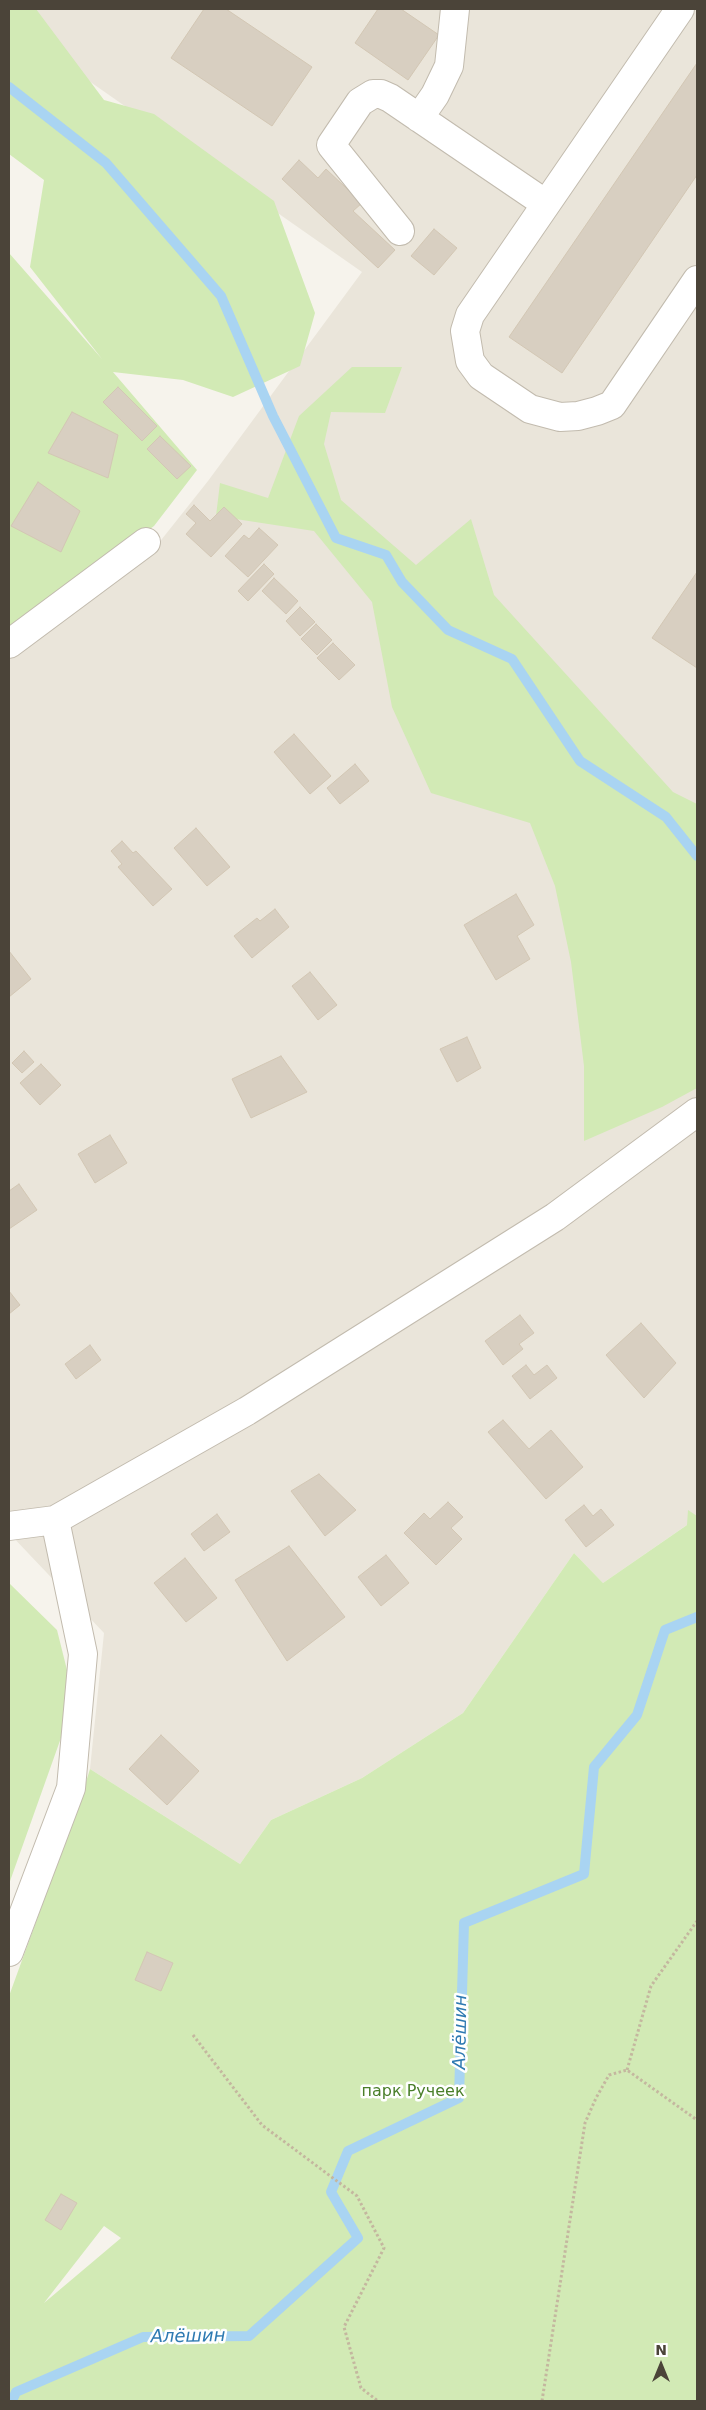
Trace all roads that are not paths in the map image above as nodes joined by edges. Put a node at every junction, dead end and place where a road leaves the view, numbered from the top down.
1 (455, 9) edge
2 (680, 9) edge
3 (419, 118) junction
4 (546, 204) junction
5 (400, 231) dead end
6 (697, 280) edge
7 (146, 542) dead end
8 (9, 644) edge
9 (697, 1112) edge
10 (55, 1520) junction
11 (9, 1526) edge
12 (9, 1952) edge

1 - 3 street
2 - 4 street
3 - 4 street
3 - 5 street
4 - 6 street
7 - 8 street
9 - 10 street
10 - 11 street
10 - 12 street

